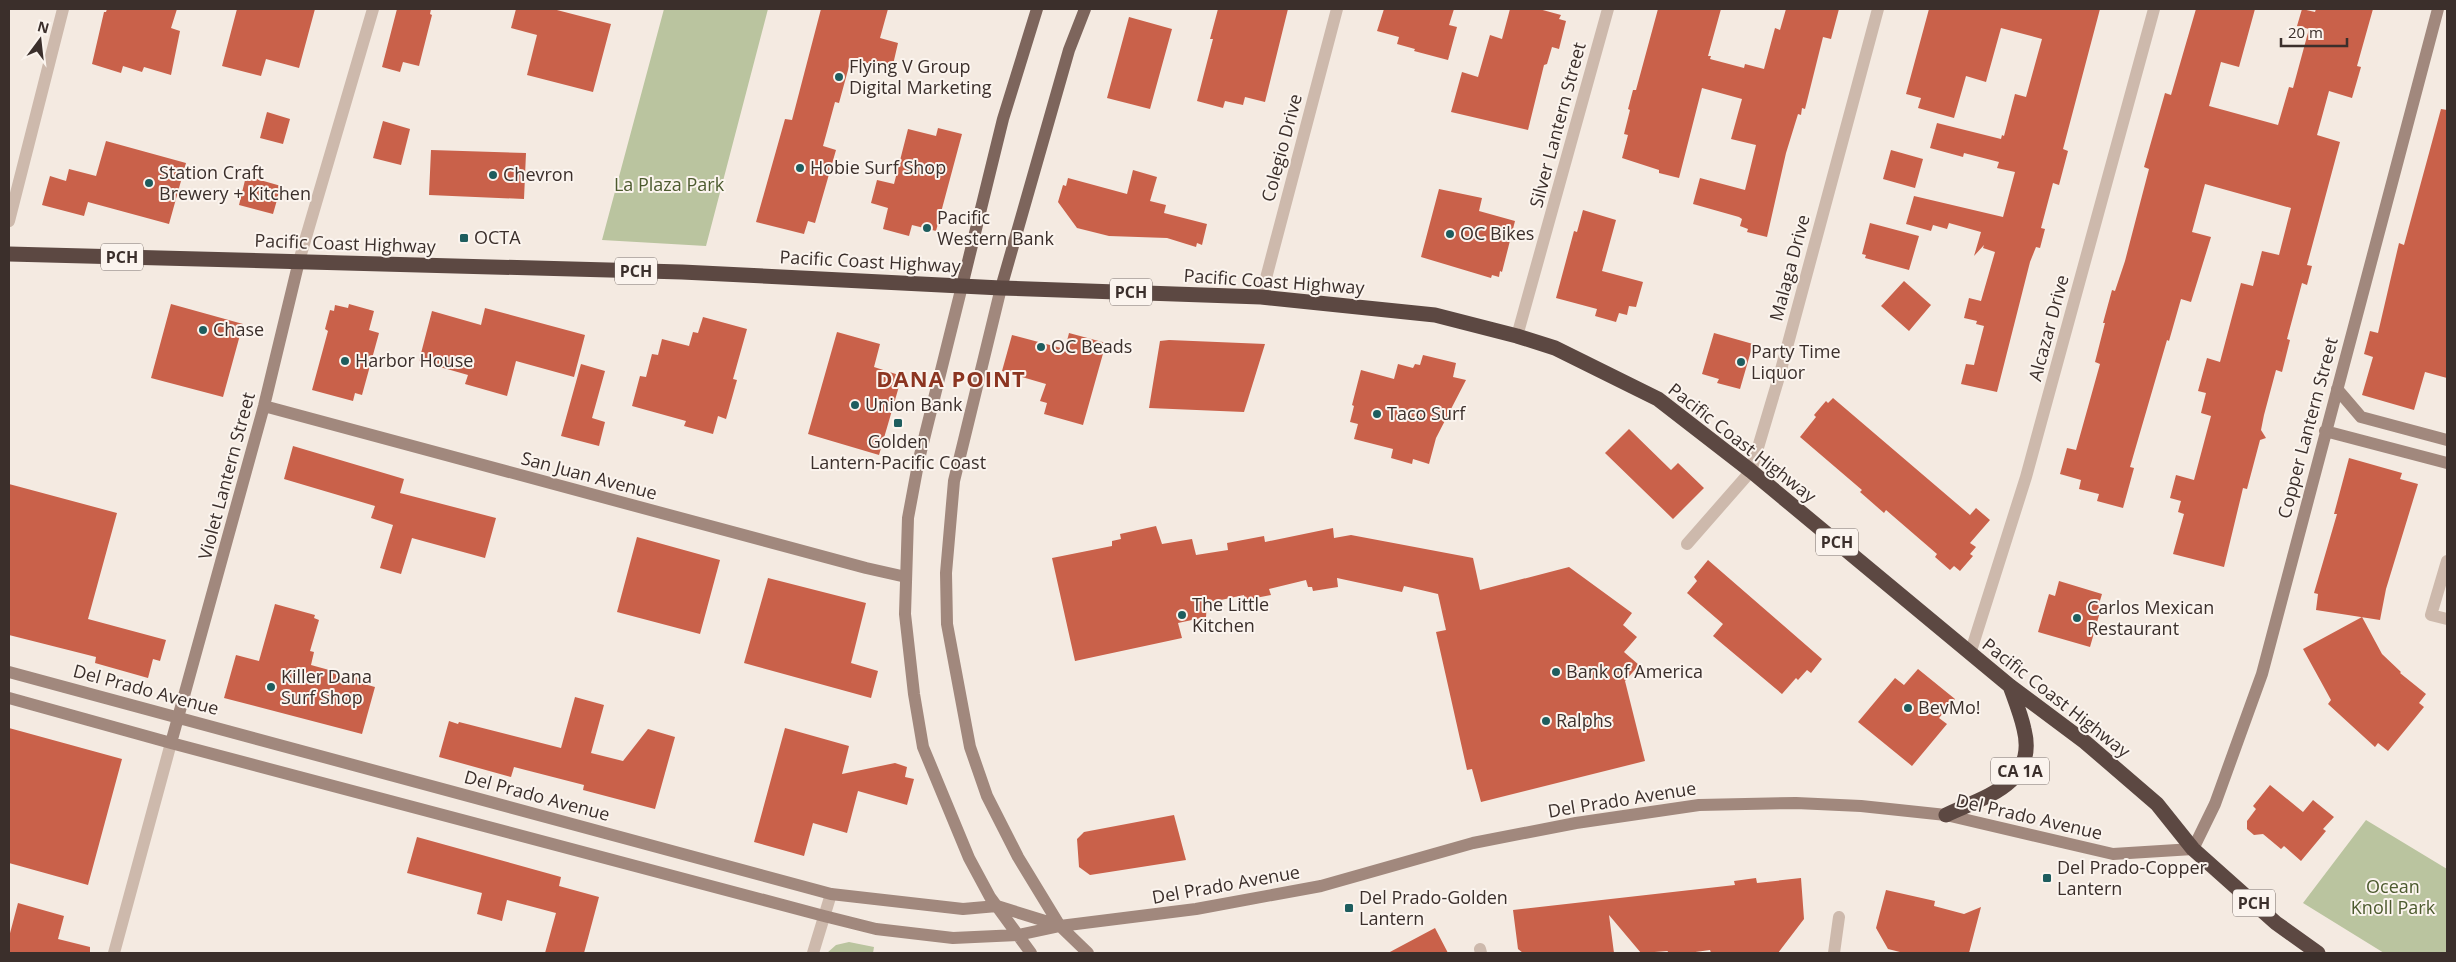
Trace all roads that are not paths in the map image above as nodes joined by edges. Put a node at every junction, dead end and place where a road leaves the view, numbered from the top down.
1 (63, 9) edge
2 (372, 9) edge
3 (1037, 9) edge
4 (1084, 9) edge
5 (1337, 9) edge
6 (1608, 9) edge
7 (1878, 9) edge
8 (2154, 9) edge
9 (2438, 9) edge
10 (9, 221) edge
11 (9, 254) edge
12 (299, 261) junction
13 (962, 286) junction
14 (1001, 288) junction
15 (1261, 297) junction
16 (1517, 336) junction
17 (2336, 389) junction
18 (264, 406) junction
19 (2326, 431) junction
20 (2447, 440) edge
21 (2447, 463) edge
22 (1751, 471) junction
23 (1687, 544) dead end
24 (2447, 561) edge
25 (906, 577) junction
26 (2447, 619) edge
27 (1970, 654) junction
28 (9, 672) edge
29 (2010, 686) junction
30 (9, 698) edge
31 (178, 718) junction
32 (171, 743) junction
33 (1946, 815) junction
34 (2193, 849) junction
35 (831, 894) junction
36 (997, 906) junction
37 (824, 916) junction
38 (1839, 917) dead end
39 (1060, 926) junction
40 (1018, 935) junction
41 (114, 953) edge
42 (813, 953) edge
43 (1031, 953) edge
44 (1088, 953) edge
45 (1834, 953) edge
46 (2318, 953) edge

1 - 10 street
2 - 12 street, Violet Lantern Street
3 - 13 main road
4 - 14 main road
5 - 15 street, Colegio Drive
6 - 16 street, Silver Lantern Street
7 - 22 street, Malaga Drive
8 - 27 street, Alcazar Drive
9 - 17 main road, Copper Lantern Street
11 - 12 highway, Pacific Coast Highway / PCH
12 - 13 highway, Pacific Coast Highway / PCH
12 - 18 main road, Violet Lantern Street
13 - 14 highway, Pacific Coast Highway / PCH
13 - 25 main road
14 - 15 highway, Pacific Coast Highway / PCH
14 - 39 main road
15 - 16 highway, Pacific Coast Highway / PCH
16 - 22 highway, Pacific Coast Highway / PCH
17 - 19 main road, Copper Lantern Street
17 - 20 main road
18 - 25 main road, San Juan Avenue
18 - 31 main road, Violet Lantern Street
19 - 21 main road
19 - 34 main road, Copper Lantern Street
22 - 23 street, Malaga Drive
22 - 27 highway, Pacific Coast Highway / PCH
24 - 26 street
25 - 36 main road
27 - 29 highway, Pacific Coast Highway / PCH
28 - 31 main road, Del Prado Avenue
29 - 33 highway, CA 1A
29 - 34 highway, Pacific Coast Highway / PCH
30 - 32 main road, Del Prado Avenue
31 - 32 main road, Violet Lantern Street
31 - 35 main road, Del Prado Avenue
32 - 37 main road, Del Prado Avenue
32 - 41 street, Violet Lantern Street
33 - 34 main road, Del Prado Avenue
33 - 39 main road, Del Prado Avenue
34 - 46 highway, Pacific Coast Highway / PCH
35 - 36 main road, Del Prado Avenue
35 - 37 street
36 - 39 main road, Del Prado Avenue
36 - 40 main road
37 - 40 main road, Del Prado Avenue
37 - 42 street
38 - 45 street
39 - 40 main road, Del Prado Avenue
39 - 44 main road
40 - 43 main road

